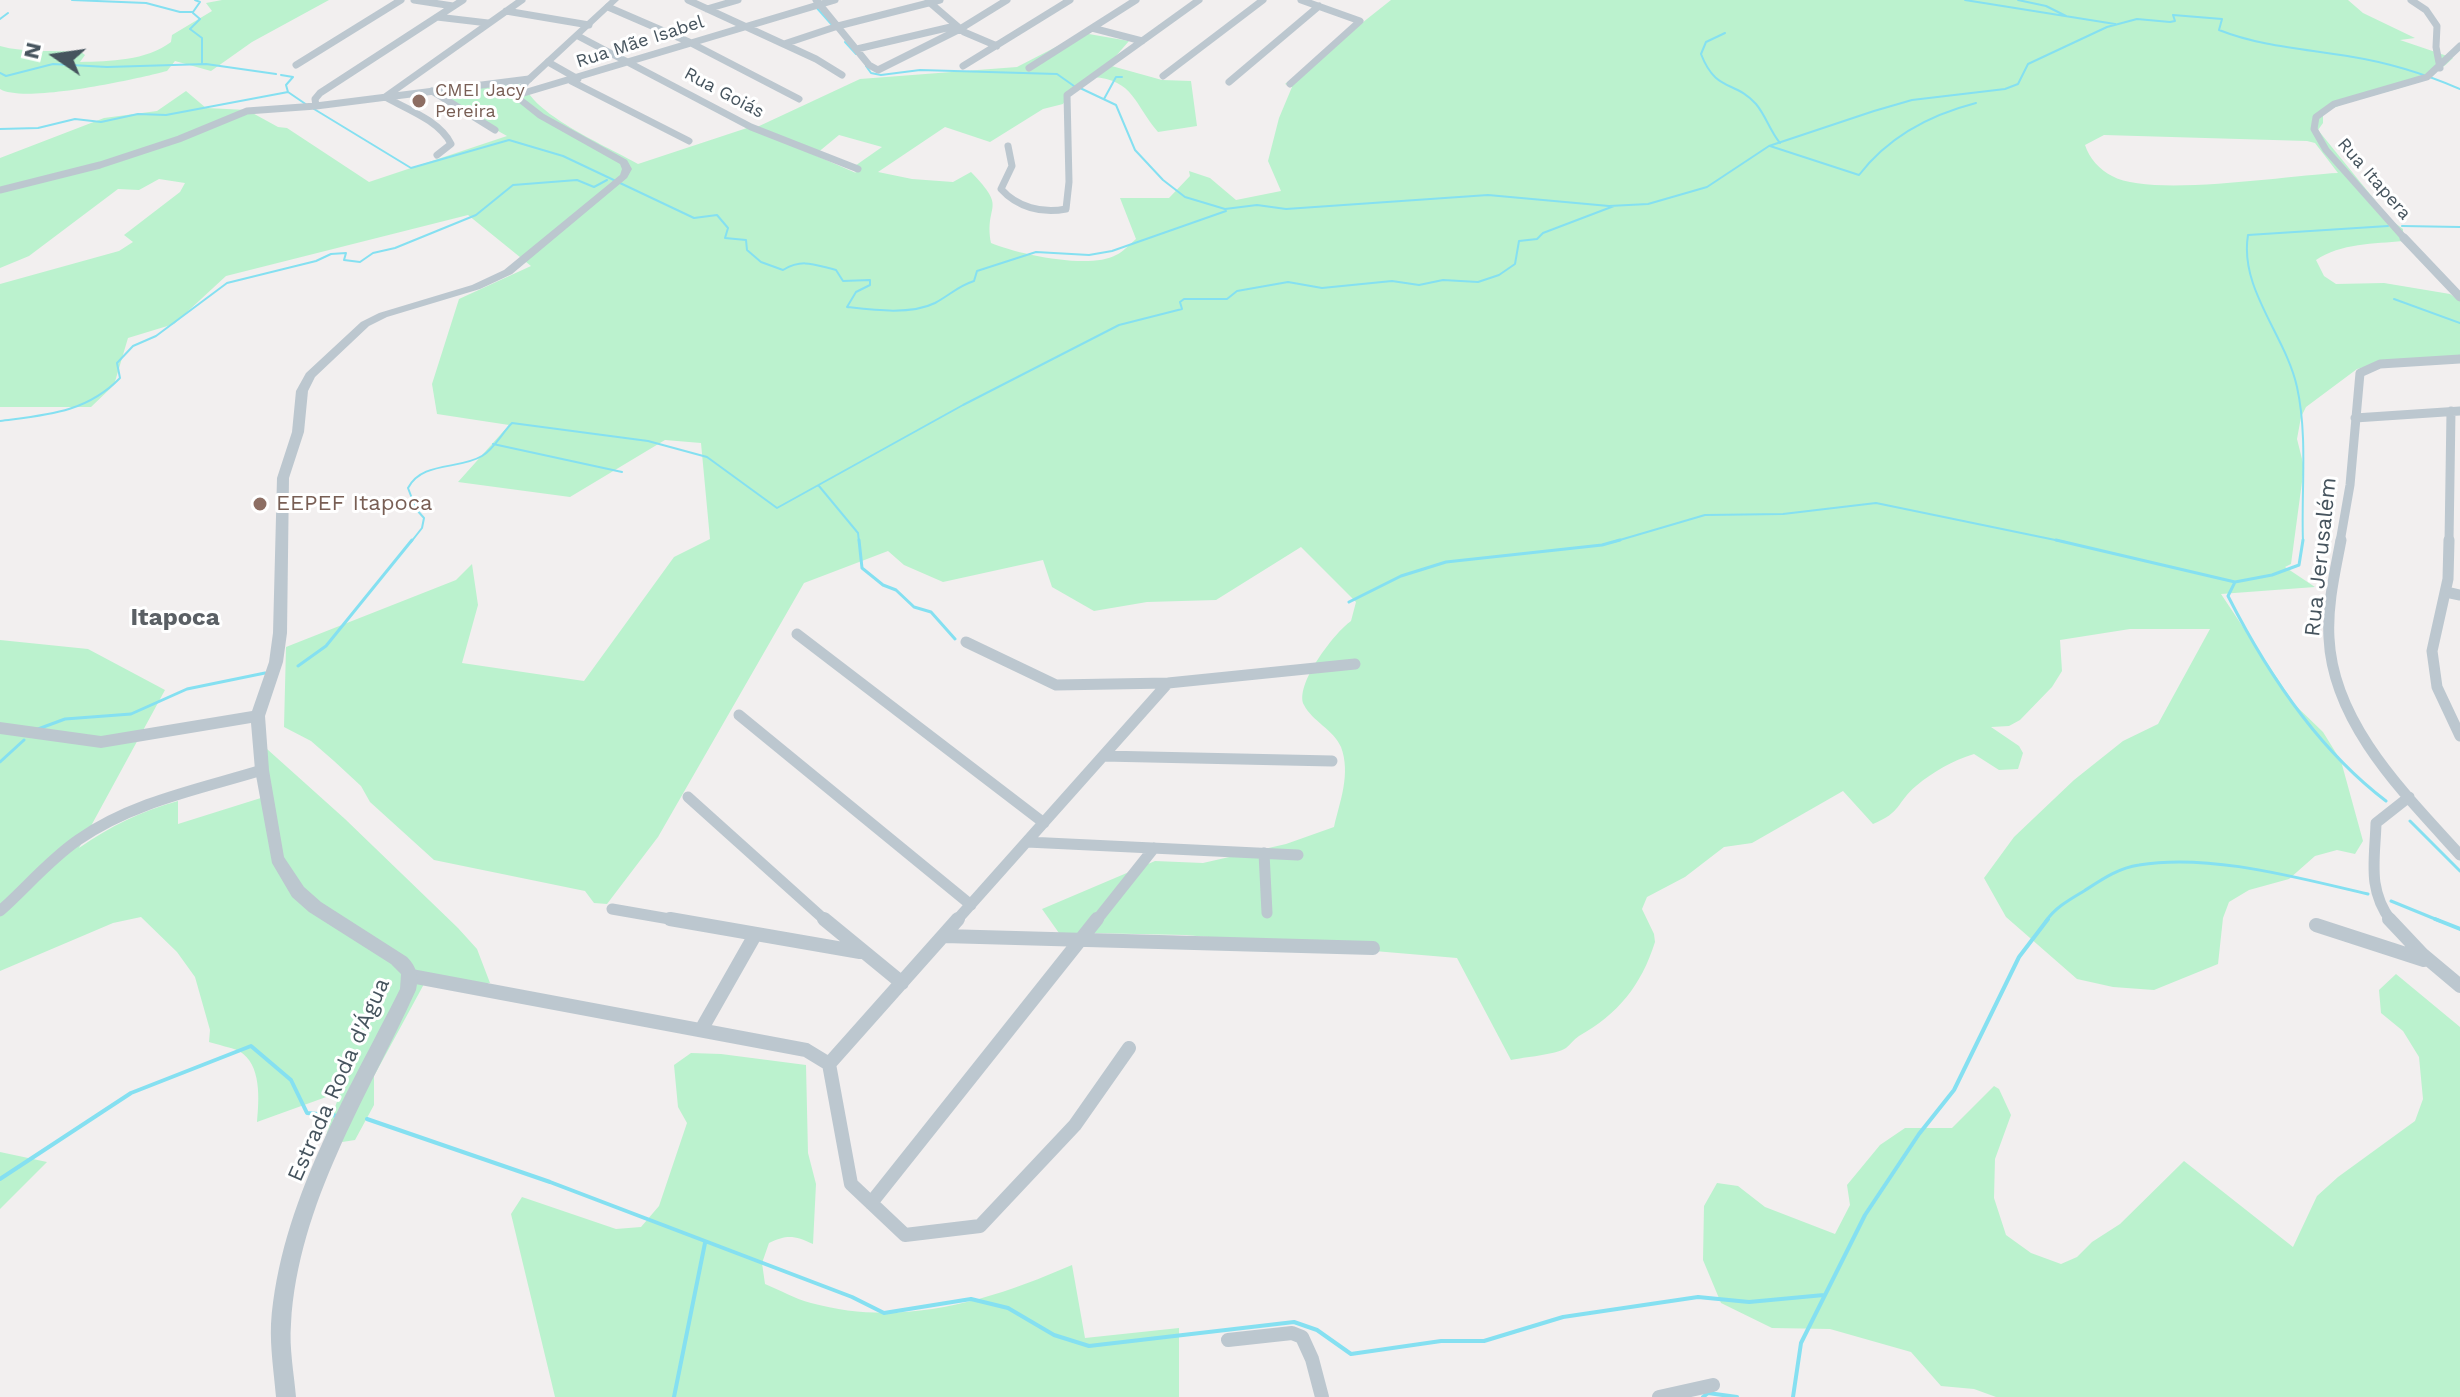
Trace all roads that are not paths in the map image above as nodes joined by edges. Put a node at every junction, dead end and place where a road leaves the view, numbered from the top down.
1 (401, 0) edge
2 (414, 0) edge
3 (463, 0) edge
4 (522, 0) edge
5 (688, 0) edge
6 (738, 0) edge
7 (835, 0) edge
8 (940, 0) edge
9 (1007, 0) edge
10 (1070, 0) edge
11 (1136, 0) edge
12 (1199, 0) edge
13 (1263, 0) edge
14 (1301, 0) edge
15 (2411, 0) edge
16 (928, 1) edge
17 (818, 2) edge
18 (612, 3) edge
19 (453, 6) junction
20 (1319, 6) junction
21 (707, 9) junction
22 (506, 11) junction
23 (437, 17) junction
24 (488, 23) junction
25 (589, 25) junction
26 (745, 25) junction
27 (838, 26) junction
28 (957, 27) junction
29 (1092, 28) junction
30 (578, 36) junction
31 (1142, 41) junction
32 (689, 42) junction
33 (784, 44) junction
34 (997, 46) junction
35 (2437, 48) junction
36 (857, 49) junction
37 (2457, 52) edge
38 (630, 61) junction
39 (548, 62) junction
40 (296, 65) dead end
41 (963, 66) dead end
42 (1029, 68) dead end
43 (2440, 68) junction
44 (842, 75) dead end
45 (1163, 76) dead end
46 (529, 79) junction
47 (575, 80) junction
48 (1229, 82) dead end
49 (1290, 84) dead end
50 (432, 91) junction
51 (517, 95) junction
52 (385, 97) junction
53 (799, 99) dead end
54 (316, 104) junction
55 (495, 130) dead end
56 (689, 141) dead end
57 (1008, 146) dead end
58 (437, 155) dead end
59 (858, 169) dead end
60 (0, 190) edge
61 (2460, 297) edge
62 (2460, 359) edge
63 (2456, 411) edge
64 (2355, 418) junction
65 (2446, 592) junction
66 (2460, 595) edge
67 (797, 634) dead end
68 (966, 642) dead end
69 (1355, 664) dead end
70 (1168, 683) junction
71 (739, 715) dead end
72 (258, 716) junction
73 (0, 728) edge
74 (2460, 736) edge
75 (1103, 756) junction
76 (1332, 761) dead end
77 (262, 770) junction
78 (688, 797) dead end
79 (2409, 797) junction
80 (1044, 823) junction
81 (1027, 842) junction
82 (1154, 848) junction
83 (1264, 853) junction
84 (1298, 855) dead end
85 (2460, 855) edge
86 (971, 905) junction
87 (612, 909) dead end
88 (0, 911) edge
89 (1267, 913) dead end
90 (2316, 925) dead end
91 (755, 935) junction
92 (944, 936) junction
93 (1081, 940) junction
94 (1373, 948) dead end
95 (861, 952) junction
96 (2428, 961) junction
97 (411, 976) junction
98 (902, 983) junction
99 (2460, 986) edge
100 (701, 1030) junction
101 (1129, 1048) dead end
102 (829, 1064) junction
103 (871, 1203) junction
104 (1228, 1340) dead end
105 (1713, 1385) dead end
106 (286, 1397) edge
107 (1322, 1397) edge
108 (1659, 1397) edge

1 - 40 street
2 - 19 street
3 - 19 street
4 - 22 street
5 - 21 street
6 - 21 street
7 - 17 street, Rua Mãe Isabel
8 - 16 street
9 - 28 street
10 - 34 street
11 - 29 street
12 - 31 street
13 - 45 street
14 - 20 street
15 - 35 street
16 - 27 street
16 - 28 street
17 - 26 street, Rua Mãe Isabel
17 - 27 street
18 - 25 street
18 - 32 street
19 - 23 street
20 - 48 street
20 - 49 street
21 - 26 street
22 - 24 street
22 - 25 street
23 - 24 street
23 - 54 street
24 - 52 street
25 - 30 street
26 - 32 street, Rua Mãe Isabel
26 - 33 street
27 - 33 street
27 - 36 street
28 - 34 street
28 - 36 street
28 - 36 street
29 - 31 street
29 - 42 street
30 - 38 street, Rua Goiás
30 - 39 street
31 - 57 street
32 - 38 street, Rua Mãe Isabel
32 - 53 street
33 - 44 street
34 - 41 street
35 - 37 street
35 - 43 street
37 - 43 street, Rua Itapera
38 - 47 street, Rua Mãe Isabel
38 - 59 street, Rua Goiás
39 - 46 street
39 - 47 street
43 - 61 street, Rua Itapera
46 - 50 street
46 - 51 street
47 - 51 street, Rua Mãe Isabel
47 - 56 street
50 - 52 street
50 - 55 street
51 - 72 street, Estrada Roda d'Água
52 - 54 street
52 - 58 street
54 - 60 street
62 - 64 street, Rua Jerusalém
63 - 64 street
63 - 65 street
64 - 79 street, Rua Jerusalém
65 - 66 street
65 - 74 street
67 - 80 street
68 - 70 street
69 - 70 street
70 - 75 street
71 - 86 street
72 - 73 street
72 - 77 street, Estrada Roda d'Água
75 - 76 street
75 - 80 street
77 - 88 street
77 - 97 street, Estrada Roda d'Água
78 - 95 street
79 - 85 street, Rua Jerusalém
79 - 96 street
80 - 81 street
81 - 82 street
81 - 86 street
82 - 83 street
82 - 93 street
83 - 84 street
83 - 89 street
86 - 92 street
87 - 91 street
90 - 96 street
91 - 95 street
91 - 100 street
92 - 93 street
92 - 98 street
93 - 94 street
93 - 103 street
95 - 98 street
96 - 99 street
97 - 100 street
97 - 106 street, Estrada Roda d'Água
98 - 102 street
100 - 102 street
101 - 103 street
102 - 103 street
104 - 107 street
105 - 108 street

